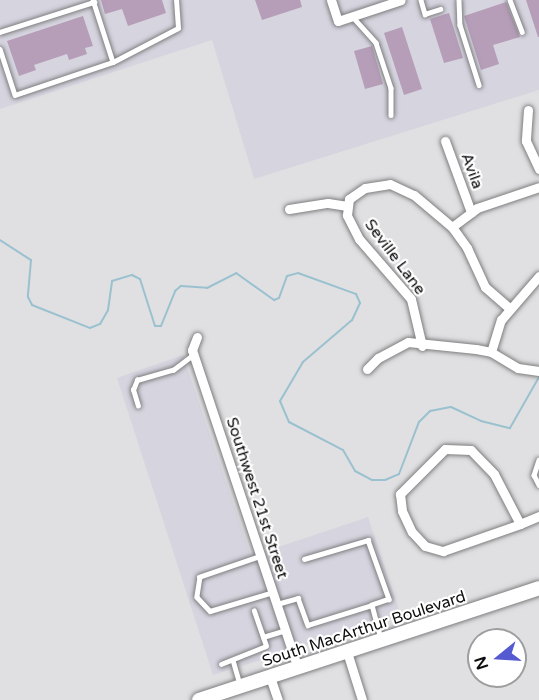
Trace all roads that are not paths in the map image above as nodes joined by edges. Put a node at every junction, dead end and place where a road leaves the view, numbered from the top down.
1 (176, 0) edge
2 (331, 0) edge
3 (401, 0) edge
4 (421, 0) edge
5 (459, 0) edge
6 (510, 0) edge
7 (93, 1) edge
8 (385, 3) edge
9 (440, 9) dead end
10 (352, 16) junction
11 (0, 32) edge
12 (522, 32) dead end
13 (0, 49) edge
14 (113, 62) junction
15 (479, 85) dead end
16 (528, 110) dead end
17 (392, 115) dead end
18 (445, 141) dead end
19 (539, 169) edge
20 (539, 187) edge
21 (346, 206) junction
22 (290, 209) dead end
23 (471, 212) junction
24 (452, 227) junction
25 (539, 276) edge
26 (509, 308) junction
27 (197, 337) dead end
28 (422, 346) junction
29 (492, 352) junction
30 (194, 355) junction
31 (367, 369) dead end
32 (536, 371) edge
33 (138, 406) dead end
34 (539, 460) edge
35 (539, 485) edge
36 (539, 516) edge
37 (519, 524) junction
38 (261, 556) junction
39 (304, 559) dead end
40 (539, 588) edge
41 (273, 592) junction
42 (277, 604) junction
43 (372, 605) junction
44 (254, 611) dead end
45 (286, 630) junction
46 (263, 637) junction
47 (382, 640) junction
48 (347, 652) junction
49 (232, 660) junction
50 (221, 664) dead end
51 (298, 668) junction
52 (270, 677) junction
53 (241, 686) junction
54 (200, 700) edge
55 (278, 700) edge
56 (362, 700) edge

1 - 14 lane
2 - 10 street
3 - 8 street
4 - 9 lane
5 - 15 lane
6 - 12 lane
7 - 11 lane
7 - 14 lane
8 - 10 street
10 - 17 lane
13 - 14 lane
16 - 19 street
18 - 23 street, Avila
20 - 23 street
21 - 22 street
21 - 24 street
21 - 28 street, Seville Lane
23 - 24 street
24 - 26 street
25 - 26 street
26 - 29 street
27 - 30 street, Southwest 21st Street
28 - 29 street
28 - 31 street
29 - 32 street
30 - 33 lane
30 - 38 street, Southwest 21st Street
34 - 35 lane
36 - 37 street
37 - 37 street
38 - 41 street, Southwest 21st Street
38 - 41 lane
39 - 43 lane
40 - 47 main road, South MacArthur Boulevard
41 - 42 street, Southwest 21st Street
42 - 43 lane
42 - 45 street, Southwest 21st Street
43 - 47 lane
44 - 46 lane
45 - 46 lane
45 - 51 street, Southwest 21st Street
46 - 49 lane
47 - 48 main road, South MacArthur Boulevard
48 - 51 main road, South MacArthur Boulevard
48 - 56 street
49 - 50 lane
49 - 53 lane
51 - 52 main road, South MacArthur Boulevard
52 - 53 main road, South MacArthur Boulevard
52 - 55 street
53 - 54 main road, South MacArthur Boulevard

